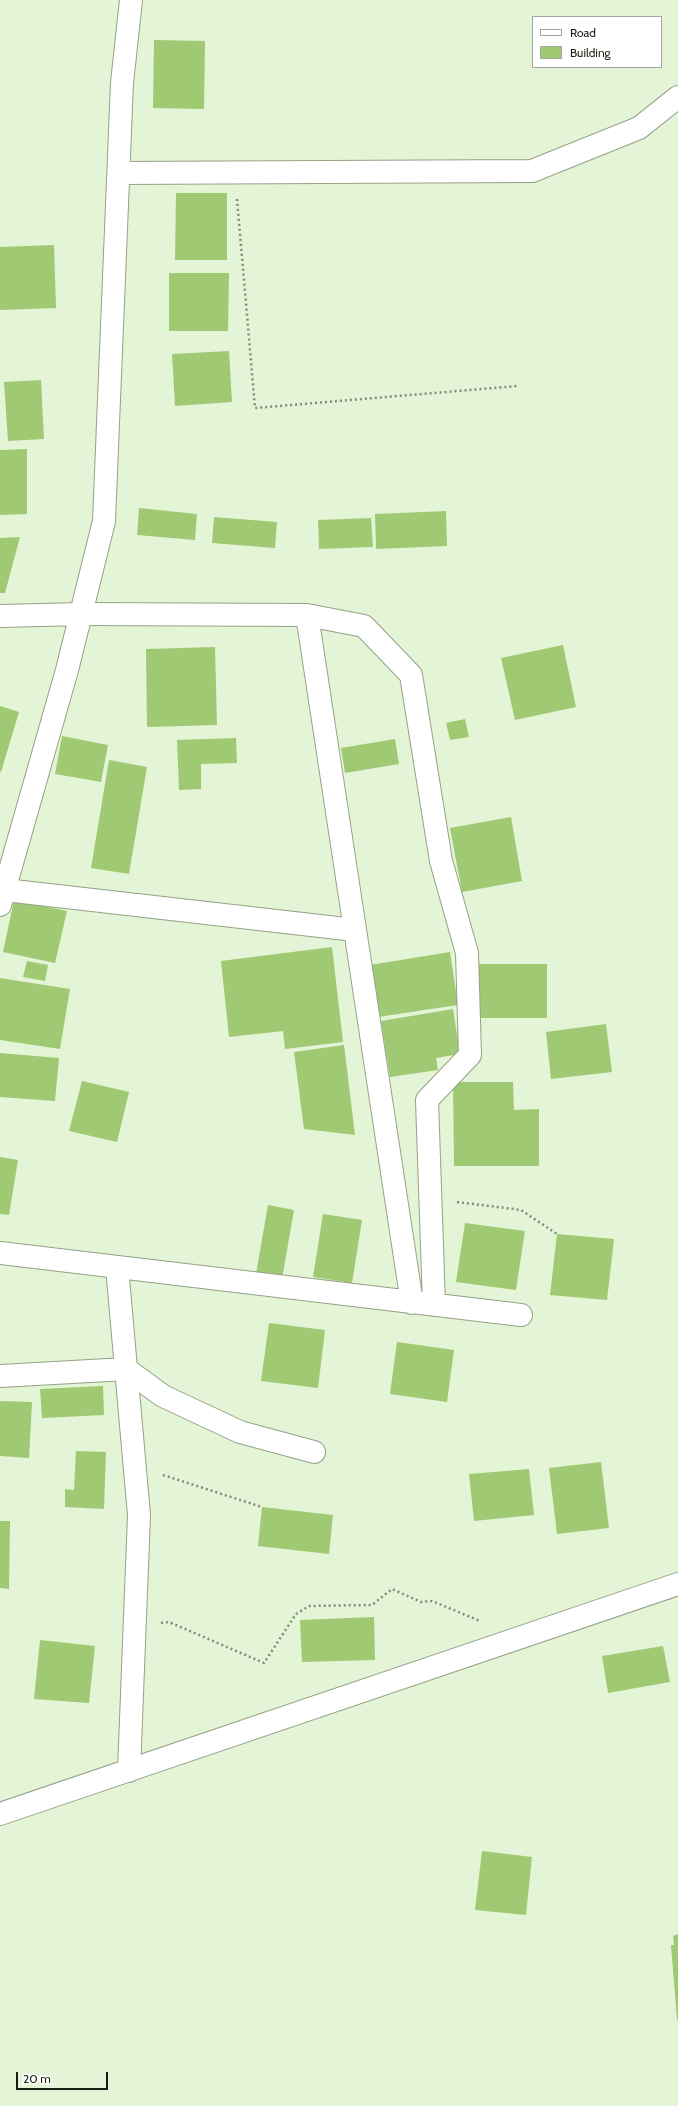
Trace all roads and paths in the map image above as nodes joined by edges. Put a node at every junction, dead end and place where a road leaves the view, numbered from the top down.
1 (132, 0) edge
2 (678, 97) edge
3 (119, 173) junction
4 (236, 192) dead end
5 (517, 386) dead end
6 (81, 614) junction
7 (307, 615) junction
8 (0, 616) edge
9 (2, 898) edge
10 (355, 930) junction
11 (430, 1199) junction
12 (557, 1234) dead end
13 (0, 1253) edge
14 (117, 1267) junction
15 (412, 1303) junction
16 (434, 1305) junction
17 (521, 1316) dead end
18 (126, 1369) junction
19 (0, 1376) edge
20 (314, 1452) dead end
21 (159, 1474) dead end
22 (262, 1507) dead end
23 (678, 1584) edge
24 (134, 1624) junction
25 (519, 1638) junction
26 (129, 1771) junction
27 (0, 1814) edge

1 - 3 street
2 - 3 street
3 - 6 street
4 - 5 path
6 - 7 street
6 - 8 street
6 - 9 street
7 - 10 street
7 - 11 street
9 - 10 street
10 - 15 street
11 - 12 path
11 - 16 street
13 - 14 street
14 - 15 street
14 - 18 street
15 - 16 street
16 - 17 street
18 - 19 street
18 - 20 street
18 - 24 street
21 - 22 path
23 - 25 street
24 - 25 path
24 - 26 street
25 - 26 street
26 - 27 street

